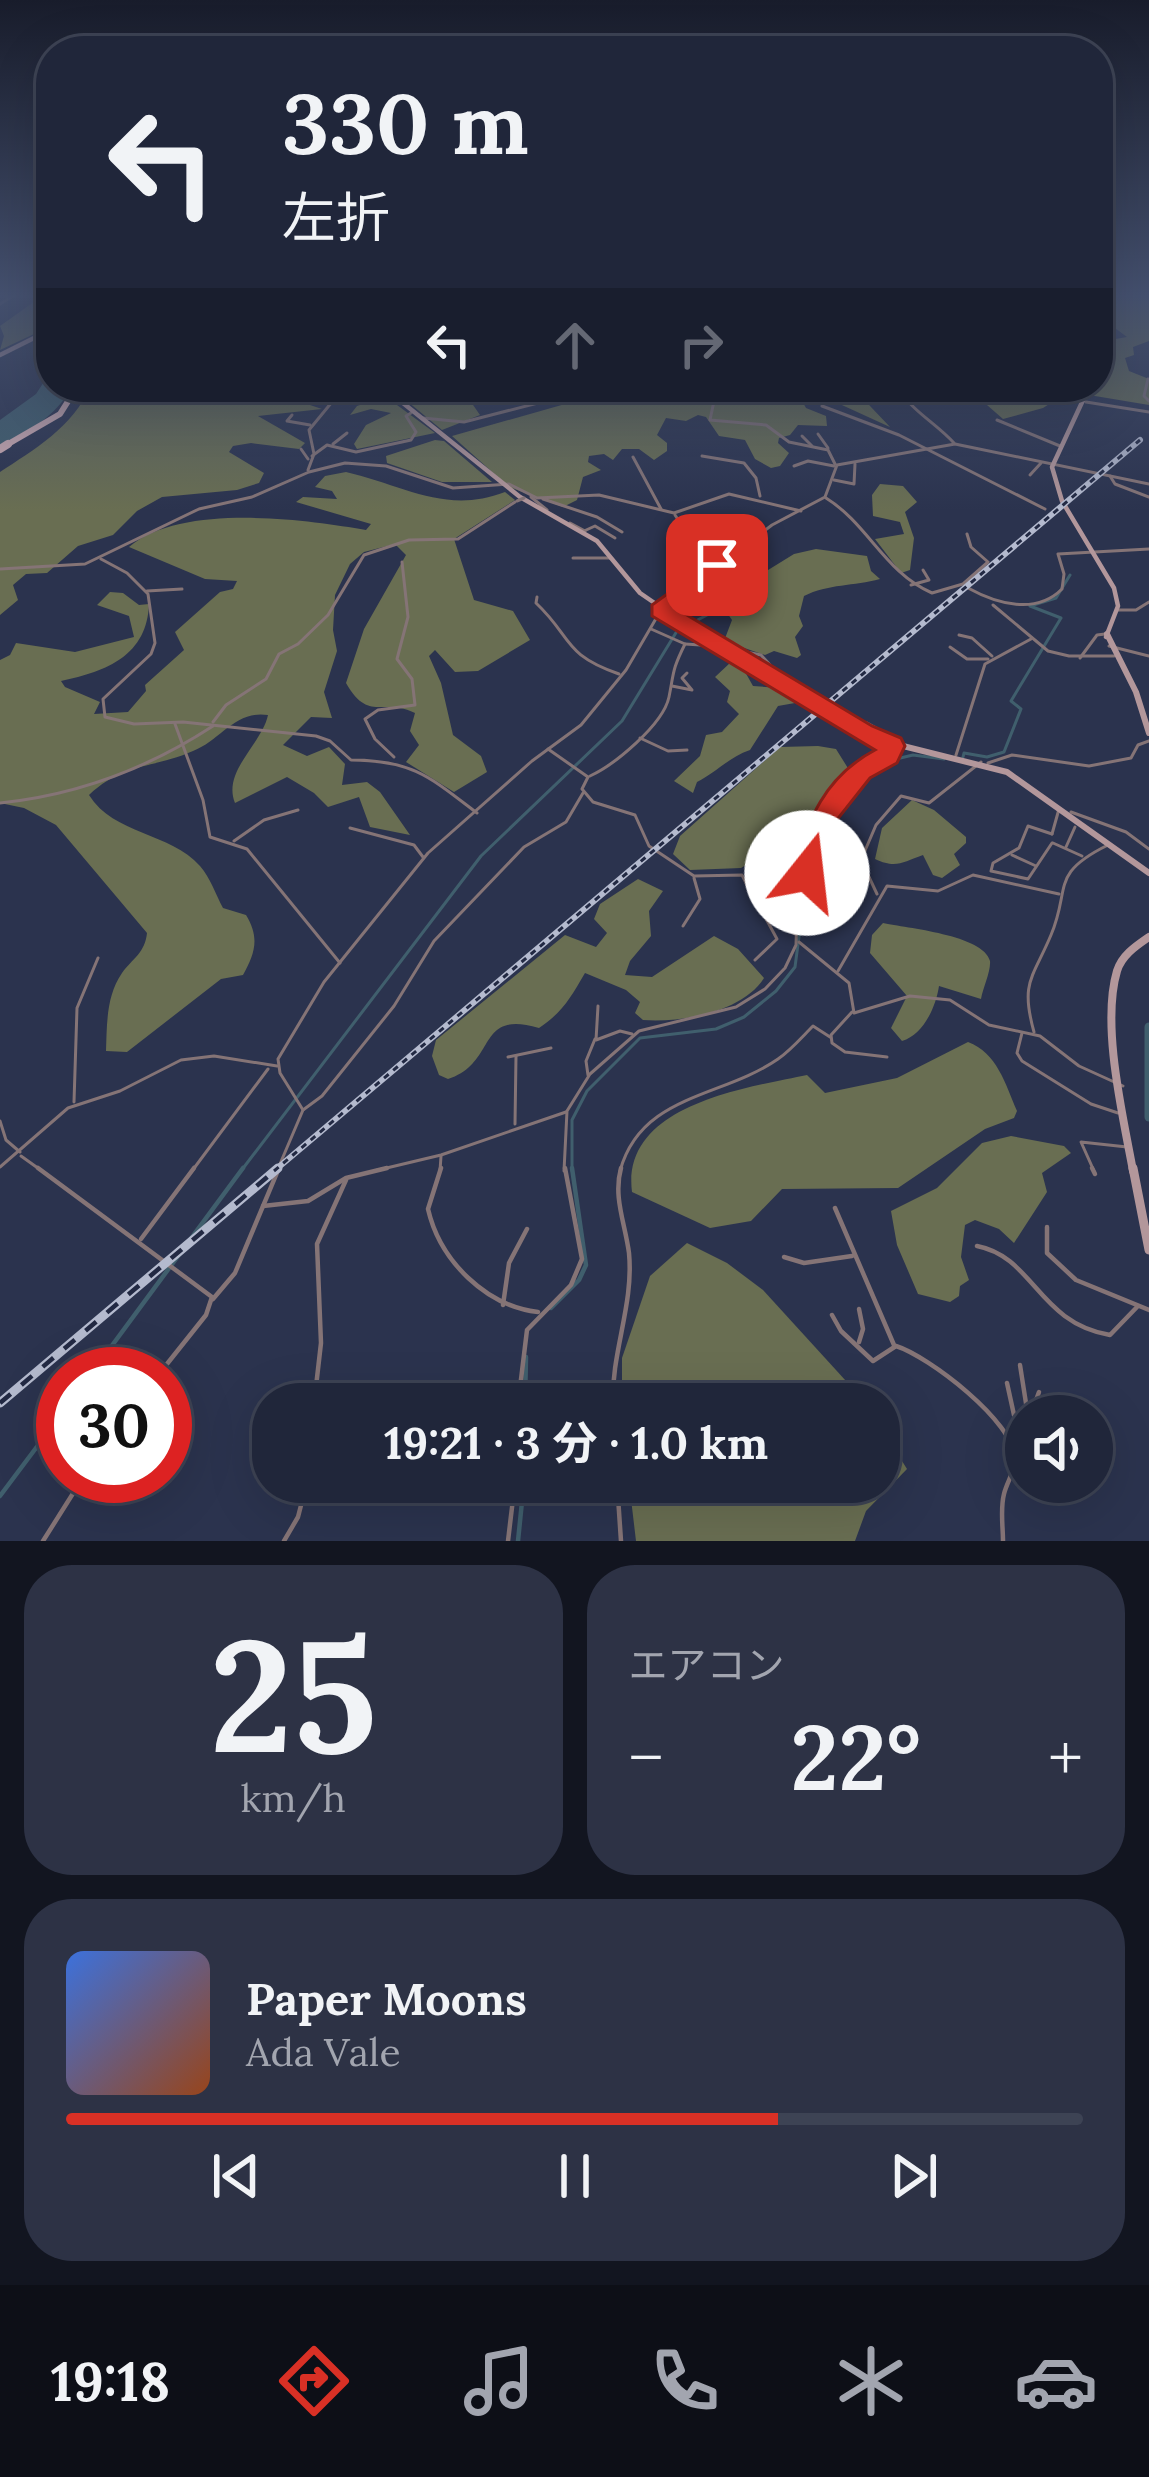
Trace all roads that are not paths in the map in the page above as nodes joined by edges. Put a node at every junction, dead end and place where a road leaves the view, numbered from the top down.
1 (1148, 379) edge
2 (1149, 401) edge
3 (68, 402) edge
4 (332, 402) edge
5 (400, 402) edge
6 (542, 402) edge
7 (714, 402) edge
8 (906, 402) edge
9 (1083, 402) edge
10 (1089, 402) edge
11 (822, 406) dead end
12 (412, 412) junction
13 (1149, 412) edge
14 (292, 416) dead end
15 (421, 418) junction
16 (997, 421) dead end
17 (311, 426) junction
18 (346, 433) dead end
19 (818, 434) dead end
20 (802, 436) dead end
21 (956, 444) junction
22 (331, 445) junction
23 (1062, 446) junction
24 (813, 447) junction
25 (0, 449) edge
26 (301, 449) dead end
27 (828, 449) junction
28 (926, 449) junction
29 (351, 452) junction
30 (702, 456) dead end
31 (633, 457) dead end
32 (311, 458) junction
33 (854, 462) junction
34 (1042, 462) junction
35 (359, 463) junction
36 (1050, 465) junction
37 (794, 466) dead end
38 (836, 466) junction
39 (309, 472) junction
40 (1111, 474) junction
41 (1030, 475) dead end
42 (832, 480) junction
43 (1144, 482) edge
44 (502, 484) junction
45 (1149, 495) edge
46 (528, 496) junction
47 (825, 497) junction
48 (542, 498) junction
49 (760, 498) junction
50 (1045, 509) dead end
51 (660, 510) junction
52 (803, 511) junction
53 (674, 513) junction
54 (584, 532) junction
55 (622, 532) dead end
56 (967, 534) dead end
57 (615, 538) dead end
58 (1149, 551) edge
59 (732, 554) junction
60 (1094, 554) junction
61 (99, 558) junction
62 (573, 558) dead end
63 (612, 558) junction
64 (402, 562) dead end
65 (0, 569) edge
66 (923, 569) dead end
67 (909, 586) junction
68 (968, 588) dead end
69 (182, 589) dead end
70 (146, 591) junction
71 (537, 597) dead end
72 (1149, 602) edge
73 (992, 604) junction
74 (1117, 609) junction
75 (661, 610) junction
76 (649, 627) junction
77 (1106, 634) junction
78 (959, 635) dead end
79 (1031, 639) junction
80 (685, 644) junction
81 (1109, 646) junction
82 (721, 647) junction
83 (950, 647) dead end
84 (1115, 656) junction
85 (1149, 656) edge
86 (992, 658) junction
87 (1080, 660) junction
88 (687, 673) dead end
89 (621, 675) junction
90 (670, 686) junction
91 (791, 690) junction
92 (176, 722) junction
93 (213, 724) junction
94 (638, 736) junction
95 (1149, 736) edge
96 (890, 742) junction
97 (185, 746) junction
98 (548, 749) junction
99 (687, 750) dead end
100 (955, 756) junction
101 (400, 762) junction
102 (984, 763) junction
103 (588, 777) junction
104 (583, 793) junction
105 (0, 803) edge
106 (298, 810) dead end
107 (1064, 811) junction
108 (477, 813) junction
109 (1076, 827) dead end
110 (350, 828) dead end
111 (1052, 834) junction
112 (1134, 836) junction
113 (232, 842) junction
114 (1052, 843) junction
115 (1122, 843) dead end
116 (1109, 844) junction
117 (1065, 849) junction
118 (1149, 849) edge
119 (1010, 855) junction
120 (1084, 857) junction
121 (424, 858) junction
122 (1036, 866) junction
123 (1149, 873) edge
124 (694, 876) junction
125 (1059, 894) junction
126 (878, 896) junction
127 (764, 913) junction
128 (683, 926) dead end
129 (1149, 937) edge
130 (796, 938) junction
131 (98, 958) dead end
132 (755, 959) dead end
133 (340, 963) junction
134 (837, 973) junction
135 (598, 1006) dead end
136 (851, 1012) junction
137 (1022, 1031) junction
138 (1034, 1033) junction
139 (633, 1035) junction
140 (830, 1037) junction
141 (595, 1039) junction
142 (550, 1048) dead end
143 (517, 1056) junction
144 (508, 1057) dead end
145 (887, 1057) dead end
146 (273, 1067) junction
147 (589, 1077) junction
148 (1123, 1086) junction
149 (74, 1104) junction
150 (303, 1110) junction
151 (567, 1111) junction
152 (1125, 1114) junction
153 (0, 1120) edge
154 (516, 1126) junction
155 (1129, 1148) junction
156 (21, 1155) junction
157 (441, 1155) junction
158 (0, 1167) edge
159 (1095, 1174) dead end
160 (346, 1178) junction
161 (1136, 1189) junction
162 (1149, 1190) edge
163 (262, 1206) junction
164 (835, 1208) dead end
165 (1047, 1227) dead end
166 (526, 1229) dead end
167 (140, 1240) junction
168 (976, 1246) dead end
169 (1149, 1250) edge
170 (854, 1256) junction
171 (784, 1257) dead end
172 (213, 1299) junction
173 (1137, 1306) junction
174 (503, 1307) junction
175 (860, 1309) dead end
176 (1149, 1310) edge
177 (540, 1312) junction
178 (832, 1315) dead end
179 (858, 1344) junction
180 (895, 1346) junction
181 (181, 1347) edge
182 (1020, 1365) dead end
183 (316, 1383) edge
184 (520, 1383) edge
185 (612, 1383) edge
186 (1007, 1383) dead end
187 (1039, 1392) dead end
188 (1010, 1395) edge
189 (1025, 1395) edge
190 (1038, 1395) edge
191 (1005, 1437) edge
192 (1005, 1490) edge
193 (67, 1503) edge
194 (302, 1503) edge
195 (512, 1503) edge
196 (618, 1503) edge
197 (43, 1541) edge
198 (284, 1541) edge
199 (508, 1541) edge
200 (621, 1541) edge
201 (1003, 1541) edge

1 - 2 street
3 - 25 main road
4 - 17 street
5 - 12 street
6 - 15 street
7 - 24 street
8 - 21 street
9 - 23 street
10 - 13 street
11 - 28 street
12 - 15 street
12 - 29 street
14 - 17 street
15 - 44 street
16 - 23 street
17 - 32 street
18 - 22 street
19 - 27 street
20 - 24 street
21 - 28 street
21 - 34 street
22 - 29 street
22 - 32 street
23 - 36 street
24 - 27 street
26 - 32 street
27 - 38 street
28 - 33 street
28 - 50 street
29 - 35 street
30 - 49 street
31 - 51 street
32 - 39 street
33 - 38 street
33 - 42 street
34 - 36 street
34 - 41 street
35 - 39 street
35 - 44 street
36 - 40 street
36 - 60 street
37 - 38 street
38 - 42 street
39 - 61 street
40 - 43 street
40 - 45 street
42 - 47 street
43 - 45 street
44 - 46 street
44 - 54 street
46 - 48 street
46 - 54 street
46 - 93 street, bridge
47 - 52 street
47 - 67 street
48 - 51 street
48 - 55 street
49 - 52 street
49 - 53 street
51 - 53 street
52 - 59 street
53 - 59 street
54 - 57 street
54 - 63 street
56 - 67 street
58 - 60 street
59 - 75 street
60 - 73 street
60 - 74 street
61 - 65 street
61 - 70 street
62 - 63 street
63 - 75 street
64 - 101 street
66 - 67 street
68 - 73 street
69 - 70 street
70 - 92 street
71 - 89 street
72 - 74 street
73 - 79 street
74 - 77 street
75 - 76 street
75 - 82 street
76 - 80 street
76 - 89 street
77 - 81 street
77 - 87 street
78 - 86 street
79 - 86 street
79 - 87 street
80 - 82 street
80 - 90 street
81 - 84 street
81 - 85 street
82 - 91 street
82 - 91 street
83 - 86 street
84 - 87 street
84 - 95 street
86 - 100 street
88 - 90 street
89 - 98 street
90 - 94 street
91 - 96 street
92 - 93 street
92 - 97 street
93 - 97 street
93 - 101 street
94 - 99 street
94 - 103 street
95 - 102 street
96 - 100 street
96 - 130 street
97 - 105 street
97 - 113 street
98 - 103 street
98 - 108 street
100 - 102 street
101 - 108 street
102 - 107 street
102 - 126 street
103 - 104 street
104 - 124 street
104 - 150 street
106 - 113 street
107 - 111 street
107 - 112 street
107 - 116 street
108 - 121 street
109 - 117 street
110 - 121 street
111 - 114 street
111 - 119 street
112 - 115 street
112 - 118 street
113 - 133 street
114 - 117 street
114 - 122 street
116 - 120 street
116 - 123 street
117 - 120 street
119 - 122 street
119 - 122 street
120 - 125 street
121 - 133 street
124 - 127 street
124 - 128 street
125 - 126 street
125 - 138 street
126 - 134 street
127 - 130 street
127 - 132 street
129 - 148 street
130 - 134 street
130 - 139 street
131 - 149 street
133 - 146 street
134 - 136 street
135 - 141 street
136 - 137 street
136 - 140 street
137 - 138 street
137 - 152 street
138 - 148 street
139 - 141 street
139 - 147 street
140 - 145 street
140 - 185 street
141 - 147 street
142 - 143 street
143 - 144 street
143 - 154 street
146 - 149 street
146 - 150 street
146 - 167 street
147 - 151 street
148 - 152 street
149 - 156 street
150 - 163 street
151 - 154 street
151 - 177 street
152 - 155 street
153 - 156 street
154 - 157 street
155 - 159 street
155 - 161 street
156 - 158 street
156 - 167 street
157 - 160 street
157 - 174 street
160 - 163 street
160 - 183 street
161 - 162 street
161 - 169 street
163 - 172 street
164 - 170 street
165 - 173 street
166 - 174 street
167 - 172 street
168 - 173 street
170 - 171 street
170 - 180 street
172 - 181 street
173 - 176 street
174 - 177 street
175 - 179 street
177 - 184 street
178 - 179 street
179 - 180 street
180 - 191 street
182 - 189 street
186 - 188 street
187 - 190 street
192 - 201 street
193 - 197 street
194 - 198 street
195 - 199 street
196 - 200 street

